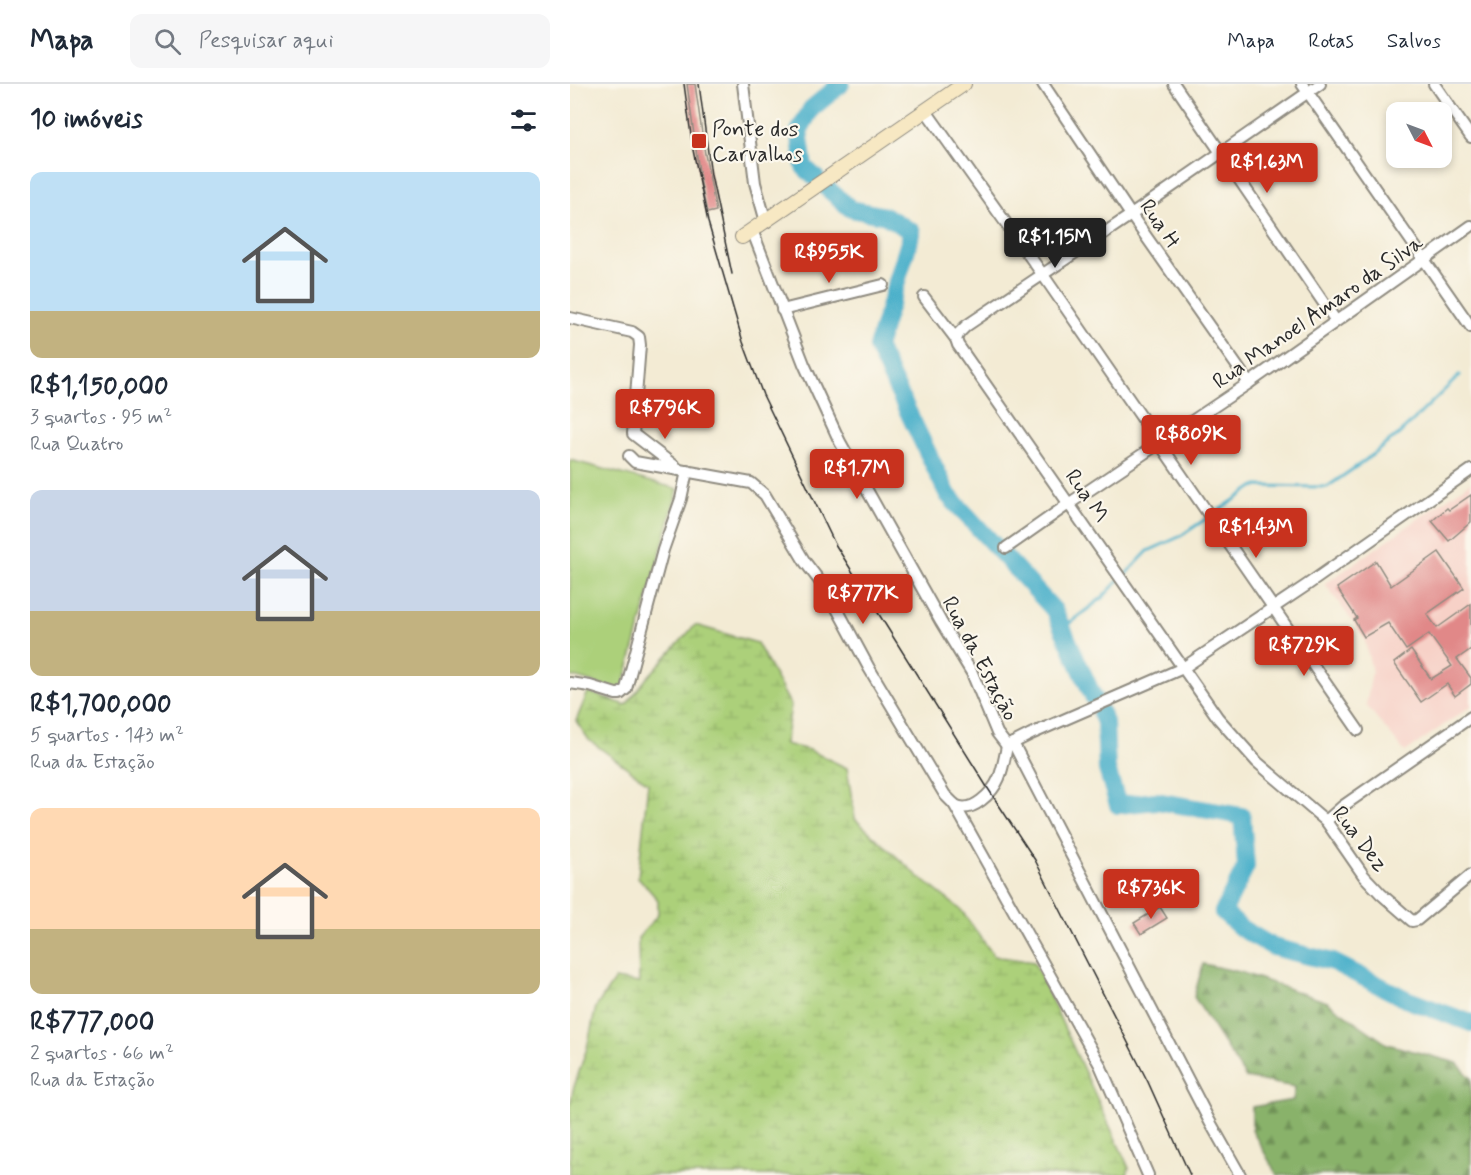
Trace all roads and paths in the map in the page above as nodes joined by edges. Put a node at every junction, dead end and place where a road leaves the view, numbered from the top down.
1 (753, 84) edge
2 (964, 84) edge
3 (1043, 84) edge
4 (1174, 84) edge
5 (1320, 84) edge
6 (1434, 84) edge
7 (743, 87) edge
8 (1305, 88) edge
9 (926, 111) junction
10 (1471, 137) edge
11 (1222, 152) junction
12 (1131, 215) junction
13 (766, 222) junction
14 (1471, 226) edge
15 (747, 234) joint
16 (1425, 260) junction
17 (1042, 275) junction
18 (883, 285) dead end
19 (924, 297) dead end
20 (782, 310) junction
21 (570, 318) edge
22 (1336, 321) junction
23 (1471, 327) edge
24 (957, 342) junction
25 (1249, 382) junction
26 (1158, 444) junction
27 (629, 456) dead end
28 (683, 470) junction
29 (1471, 470) edge
30 (1070, 502) junction
31 (1006, 548) dead end
32 (1273, 608) junction
33 (1183, 668) junction
34 (570, 683) edge
35 (1471, 717) edge
36 (1358, 730) dead end
37 (1010, 745) junction
38 (954, 804) junction
39 (1326, 821) junction
40 (1471, 875) edge
41 (1148, 1175) edge
42 (1240, 1175) edge

1 - 7 street
2 - 9 street
3 - 12 street, Rua H
4 - 11 street
5 - 8 street
6 - 10 street
7 - 13 street
8 - 11 street
8 - 16 street
9 - 13 street
9 - 17 street
11 - 12 street
11 - 22 street
12 - 17 street
12 - 25 street, Rua H
13 - 15 street
14 - 16 street, Rua Manoel Amaro da Silva
15 - 20 street, Rua da Estação
16 - 22 street, Rua Manoel Amaro da Silva
16 - 23 street
17 - 24 street
17 - 26 street
18 - 20 street
19 - 24 street, Rua M
20 - 37 street, Rua da Estação
21 - 28 street
22 - 25 street, Rua Manoel Amaro da Silva
24 - 30 street, Rua M
25 - 26 street, Rua Manoel Amaro da Silva
26 - 30 street, Rua Manoel Amaro da Silva
26 - 32 street
27 - 28 street
28 - 34 street
28 - 38 street
29 - 32 street
30 - 31 street, Rua Manoel Amaro da Silva
30 - 33 street, Rua M
32 - 33 street
32 - 36 street
33 - 37 street
33 - 39 street, Rua Dez
35 - 39 street
37 - 38 street
37 - 42 street, Rua da Estação
38 - 41 street
39 - 40 street, Rua Dez

